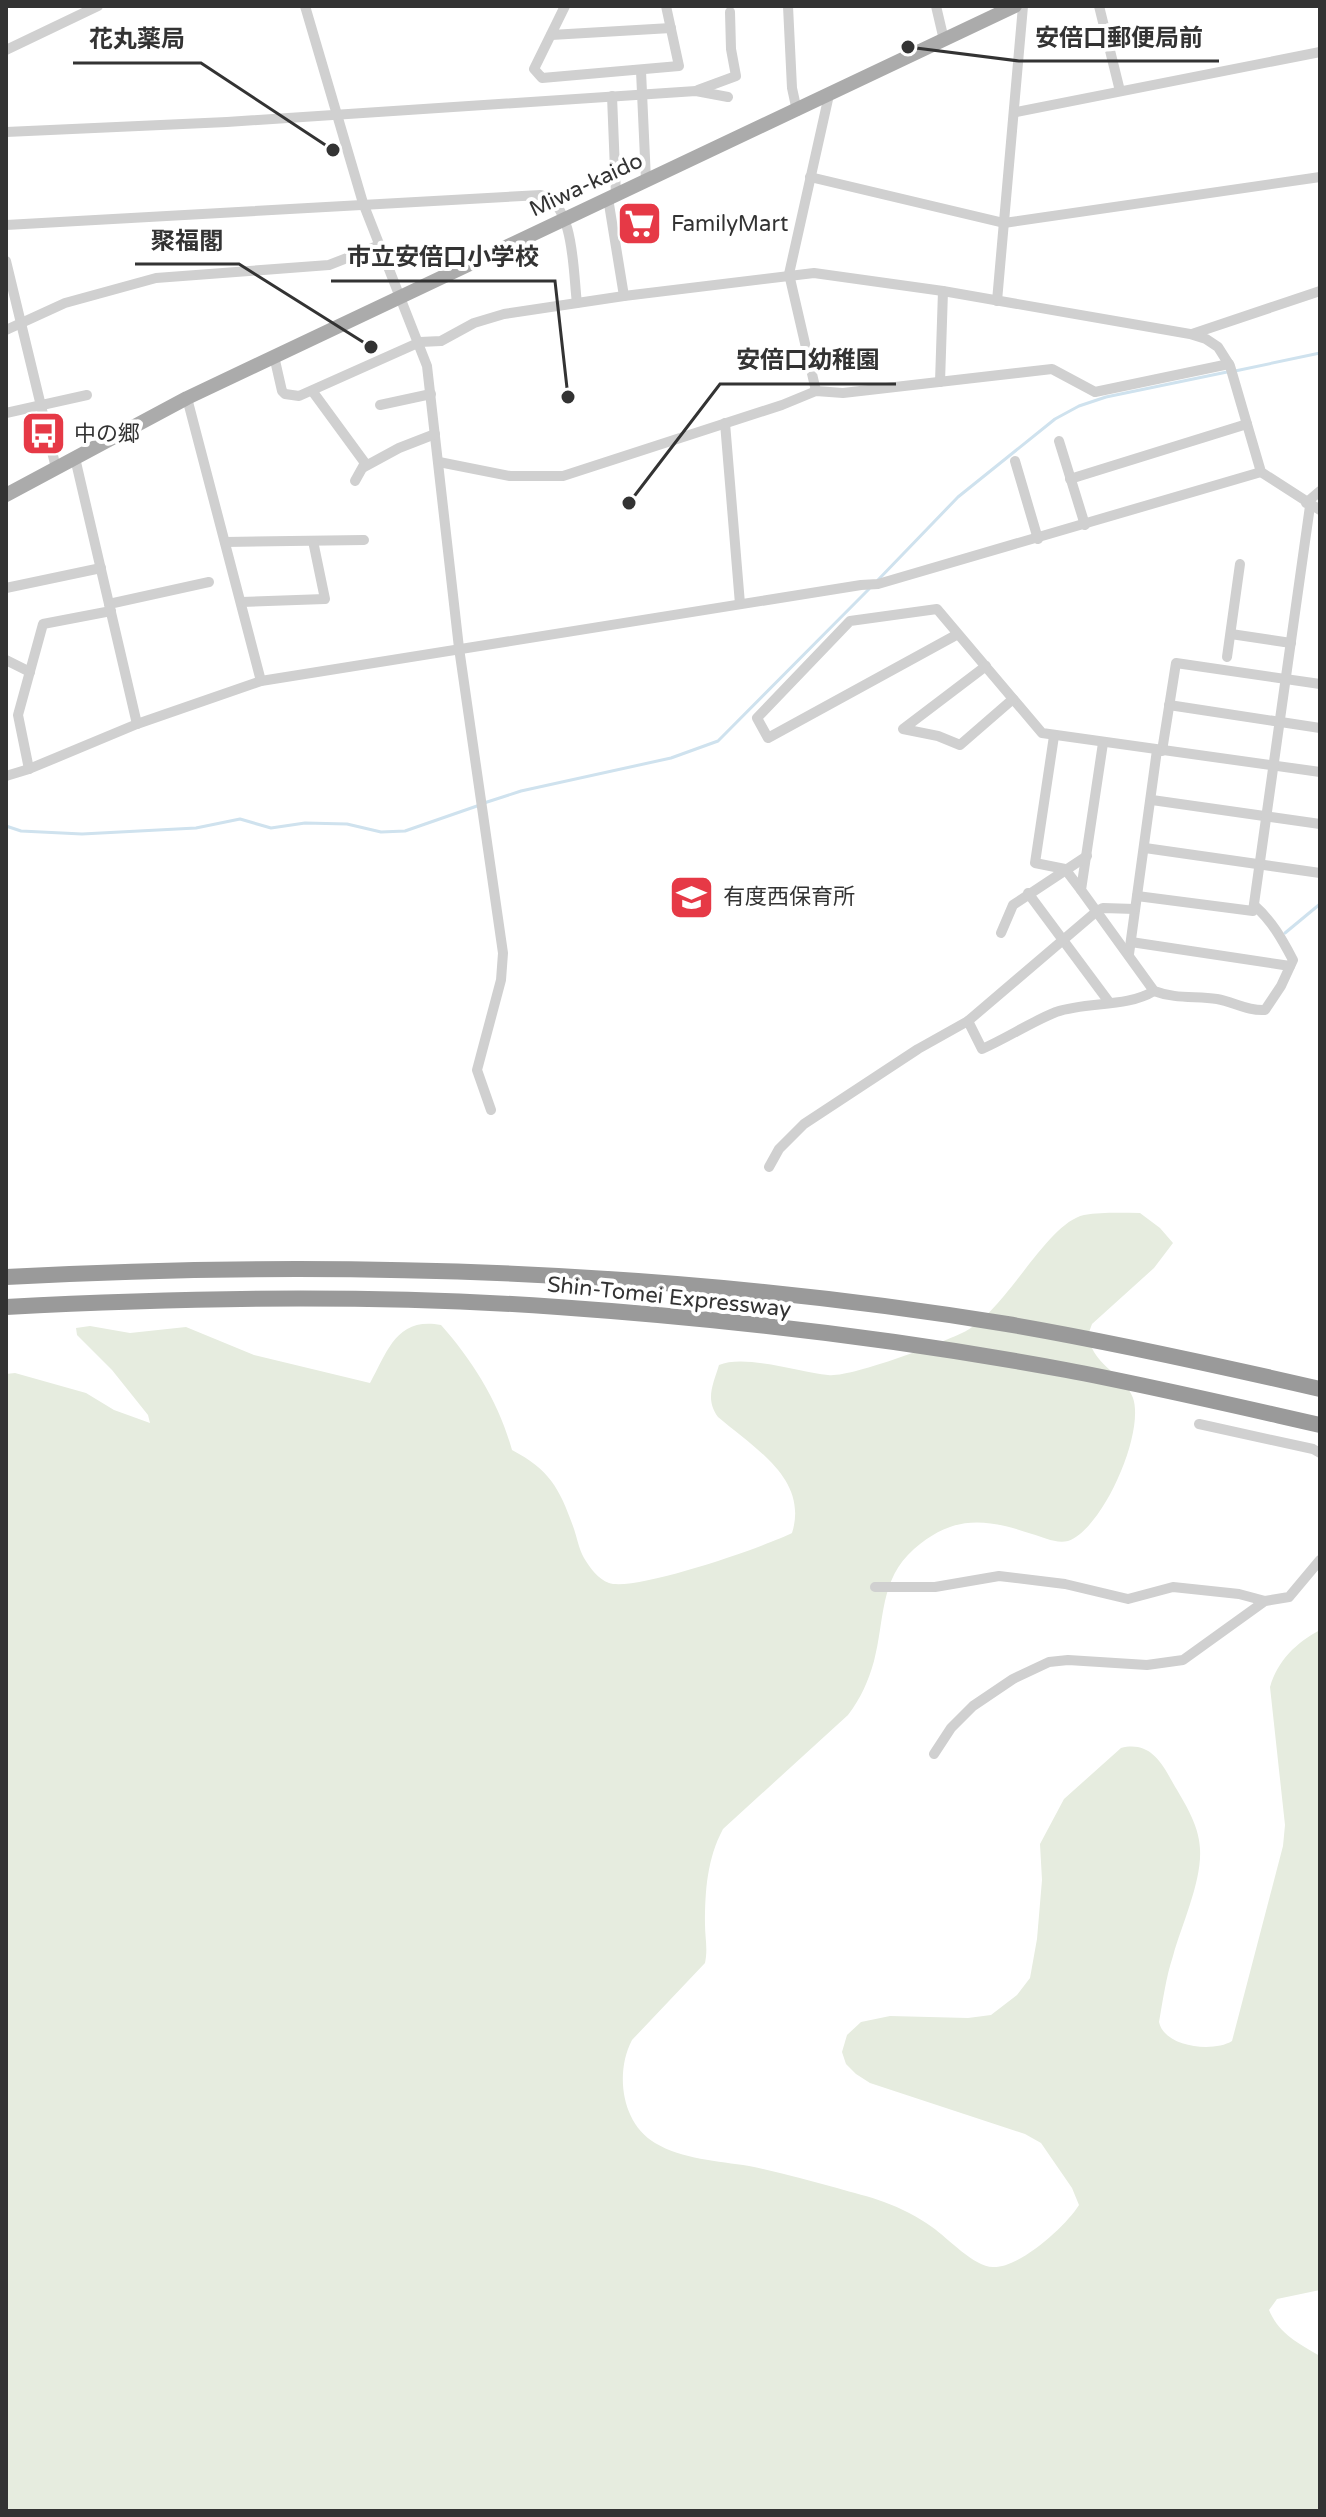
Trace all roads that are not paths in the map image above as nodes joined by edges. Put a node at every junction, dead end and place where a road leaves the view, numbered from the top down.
1 (98, 6) edge
2 (305, 6) edge
3 (565, 6) edge
4 (666, 6) edge
5 (788, 6) edge
6 (936, 6) edge
7 (1015, 6) edge
8 (1023, 6) edge
9 (1099, 6) edge
10 (730, 12) dead end
11 (671, 28) junction
12 (551, 35) junction
13 (944, 40) junction
14 (6, 50) edge
15 (1320, 52) edge
16 (641, 71) junction
17 (696, 91) junction
18 (1120, 91) junction
19 (642, 94) junction
20 (829, 95) junction
21 (612, 96) junction
22 (728, 97) dead end
23 (797, 111) junction
24 (1016, 112) junction
25 (337, 115) junction
26 (6, 132) edge
27 (810, 177) junction
28 (1320, 177) edge
29 (646, 180) junction
30 (612, 196) junction
31 (363, 203) junction
32 (566, 219) junction
33 (1004, 223) junction
34 (6, 225) edge
35 (380, 245) junction
36 (6, 261) edge
37 (789, 274) junction
38 (943, 291) junction
39 (1320, 291) edge
40 (401, 295) junction
41 (624, 296) junction
42 (997, 301) junction
43 (577, 303) junction
44 (21, 323) junction
45 (6, 330) edge
46 (1190, 334) junction
47 (420, 342) junction
48 (274, 356) junction
49 (1229, 364) junction
50 (940, 382) junction
51 (816, 391) junction
52 (313, 392) junction
53 (431, 394) junction
54 (87, 395) dead end
55 (187, 398) junction
56 (41, 405) junction
57 (380, 405) dead end
58 (6, 413) edge
59 (725, 423) junction
60 (1247, 424) junction
61 (435, 434) junction
62 (1059, 441) dead end
63 (75, 458) junction
64 (1015, 461) dead end
65 (439, 462) junction
66 (364, 467) junction
67 (56, 468) junction
68 (1261, 472) junction
69 (1070, 479) junction
70 (355, 481) dead end
71 (1320, 491) edge
72 (6, 495) edge
73 (1312, 506) edge
74 (1085, 525) junction
75 (1038, 539) junction
76 (364, 540) dead end
77 (313, 541) junction
78 (225, 542) junction
79 (1240, 564) dead end
80 (101, 568) junction
81 (209, 582) dead end
82 (6, 588) edge
83 (241, 602) junction
84 (740, 604) junction
85 (110, 607) junction
86 (958, 634) junction
87 (1231, 634) junction
88 (1291, 643) junction
89 (459, 648) junction
90 (1227, 657) dead end
91 (6, 660) edge
92 (986, 666) junction
93 (30, 672) junction
94 (1285, 678) junction
95 (261, 681) junction
96 (1320, 684) edge
97 (1013, 699) junction
98 (1169, 705) junction
99 (1278, 722) junction
100 (137, 724) junction
101 (1320, 728) edge
102 (1054, 736) junction
103 (1103, 743) junction
104 (1160, 751) junction
105 (1272, 765) junction
106 (29, 769) junction
107 (1320, 772) edge
108 (6, 776) edge
109 (1152, 800) junction
110 (1266, 816) junction
111 (1320, 824) edge
112 (1145, 848) junction
113 (1087, 856) junction
114 (1259, 863) junction
115 (1065, 869) junction
116 (1320, 873) edge
117 (1081, 890) junction
118 (1028, 893) junction
119 (1137, 896) junction
120 (1254, 905) junction
121 (1135, 909) junction
122 (1097, 911) junction
123 (1001, 933) dead end
124 (1063, 942) junction
125 (1131, 942) junction
126 (1129, 954) junction
127 (1290, 966) junction
128 (1154, 991) junction
129 (1109, 1002) junction
130 (968, 1021) junction
131 (491, 1110) dead end
132 (769, 1167) dead end
133 (6, 1277) edge
134 (6, 1307) edge
135 (1320, 1389) edge
136 (1199, 1424) dead end
137 (1320, 1425) edge
138 (1320, 1453) edge
139 (1320, 1560) edge
140 (875, 1587) dead end
141 (1265, 1601) junction
142 (934, 1754) dead end

1 - 14 street
2 - 25 street
3 - 12 street
4 - 11 street
5 - 23 street
6 - 13 street
7 - 13 main road, Miwa-kaido
8 - 24 street
9 - 18 street
10 - 17 street
11 - 12 street
11 - 16 street
12 - 16 street
13 - 20 main road, Miwa-kaido
15 - 18 street
16 - 19 street
17 - 19 street
17 - 22 street
18 - 24 street
19 - 21 street
19 - 29 street
20 - 23 main road, Miwa-kaido
20 - 27 street
21 - 25 street
21 - 30 street
23 - 29 main road, Miwa-kaido
24 - 33 street
25 - 26 street
25 - 31 street
27 - 33 street
27 - 37 street
28 - 33 street
29 - 30 main road, Miwa-kaido
30 - 32 main road, Miwa-kaido
30 - 41 street
31 - 32 street
31 - 34 street
31 - 35 street
32 - 40 main road, Miwa-kaido
32 - 43 street
33 - 42 street
35 - 40 street
35 - 44 street
36 - 44 street
37 - 38 street
37 - 41 street
37 - 51 street
38 - 42 street
38 - 50 street
39 - 46 street
40 - 47 street
40 - 48 main road, Miwa-kaido
41 - 43 street
42 - 46 street
43 - 47 street
44 - 45 street
44 - 56 street
46 - 49 street
47 - 52 street
47 - 53 street
48 - 52 street
48 - 55 main road, Miwa-kaido
49 - 50 street
49 - 60 street
50 - 51 street
51 - 59 street
52 - 66 street
53 - 57 street
53 - 61 street
54 - 56 street
55 - 63 main road, Miwa-kaido
55 - 78 street
56 - 58 street
56 - 67 street
59 - 65 street
59 - 84 street
60 - 68 street
60 - 69 street
61 - 65 street
61 - 66 street
62 - 69 street
63 - 67 main road, Miwa-kaido
63 - 80 street
64 - 75 street
65 - 89 street
66 - 70 street
67 - 72 main road, Miwa-kaido
68 - 73 street
68 - 74 street
69 - 74 street
71 - 73 street
73 - 88 street
74 - 75 street
75 - 84 street
76 - 77 street
77 - 78 street
77 - 83 street
78 - 83 street
79 - 87 street
80 - 82 street
80 - 85 street
81 - 85 street
83 - 95 street
84 - 89 street
85 - 93 street
85 - 100 street
86 - 86 street
86 - 92 street
87 - 88 street
87 - 90 street
88 - 94 street
89 - 95 street
89 - 131 street
91 - 93 street
92 - 97 street
92 - 97 street
93 - 106 street
94 - 96 street
94 - 98 street
94 - 99 street
95 - 100 street
97 - 102 street
98 - 99 street
98 - 104 street
99 - 101 street
99 - 105 street
100 - 106 street
102 - 103 street
102 - 115 street
103 - 104 street
103 - 113 street
104 - 105 street
104 - 109 street
105 - 107 street
105 - 110 street
106 - 108 street
109 - 110 street
109 - 112 street
110 - 111 street
110 - 114 street
112 - 114 street
112 - 119 street
113 - 115 street
113 - 117 street
114 - 116 street
114 - 120 street
115 - 117 street
115 - 118 street
117 - 122 street
118 - 123 street
118 - 124 street
119 - 120 street
119 - 121 street
120 - 127 street
121 - 122 street
121 - 125 street
122 - 124 street
122 - 126 street
124 - 129 street
124 - 130 street
125 - 126 street
125 - 127 street
126 - 128 street
127 - 128 street
128 - 129 street
129 - 130 street
130 - 132 street
133 - 135 highway, Shin-Tomei Expressway
134 - 137 highway, Shin-Tomei Expressway
136 - 138 street
139 - 141 street
140 - 141 street
141 - 142 street

